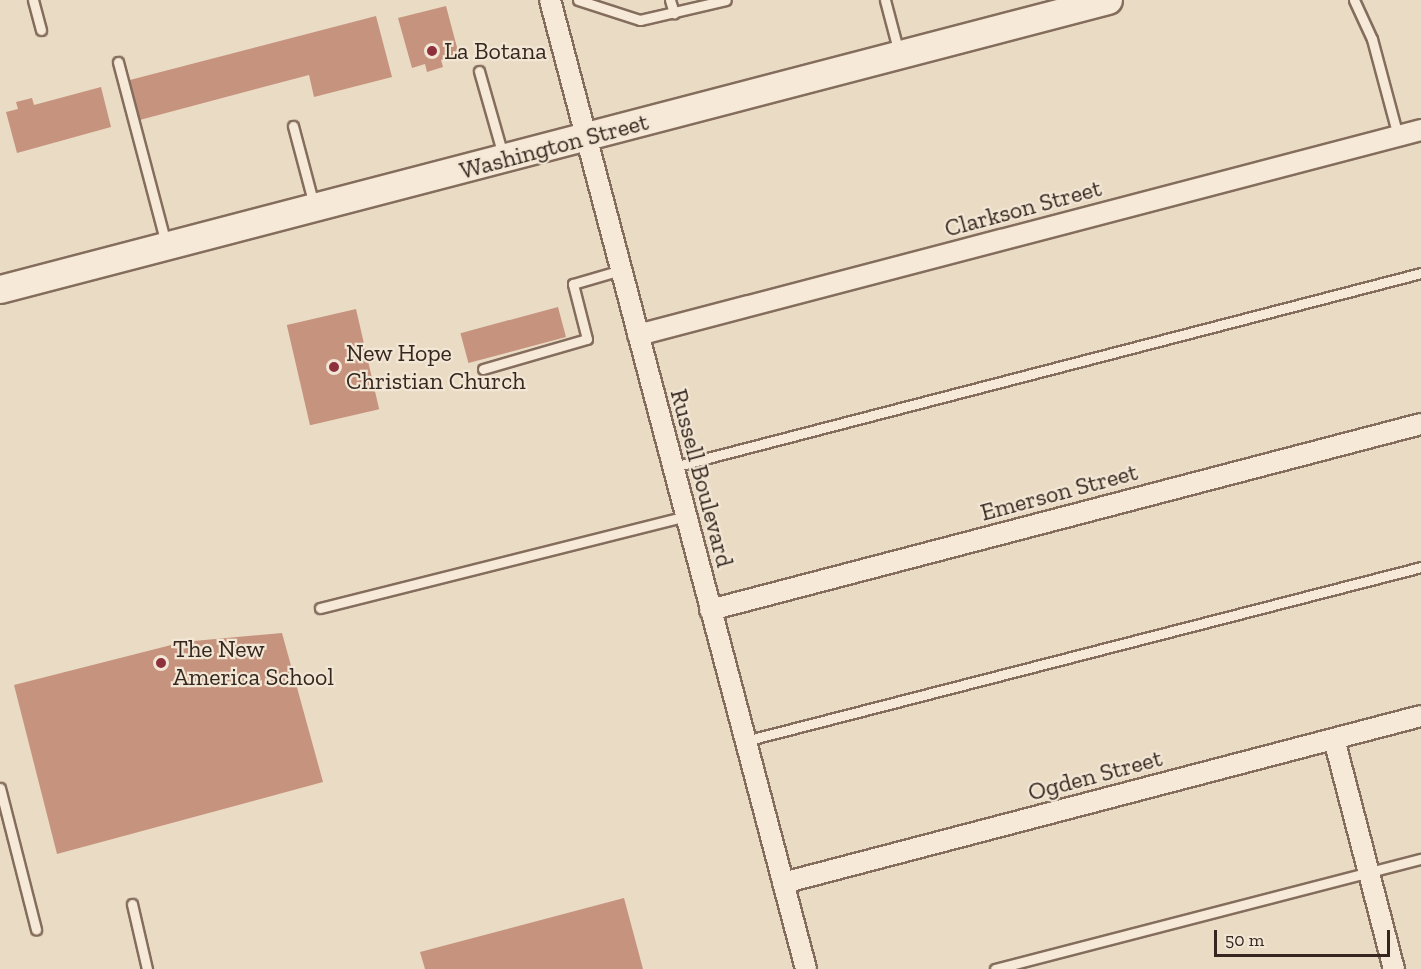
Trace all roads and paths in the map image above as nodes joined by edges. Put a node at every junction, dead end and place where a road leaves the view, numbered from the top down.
1 (33, 0) edge
2 (550, 0) edge
3 (578, 0) edge
4 (670, 0) edge
5 (726, 0) edge
6 (885, 0) edge
7 (1108, 0) edge
8 (1354, 0) edge
9 (674, 13) junction
10 (41, 30) dead end
11 (899, 55) junction
12 (118, 62) dead end
13 (479, 71) dead end
14 (293, 126) dead end
15 (1421, 130) edge
16 (1398, 136) junction
17 (586, 138) junction
18 (504, 159) junction
19 (315, 208) junction
20 (167, 246) junction
21 (621, 270) junction
22 (1421, 273) edge
23 (0, 289) edge
24 (638, 335) junction
25 (483, 369) dead end
26 (1421, 424) edge
27 (673, 467) junction
28 (686, 516) junction
29 (1421, 567) edge
30 (320, 608) dead end
31 (710, 610) junction
32 (1421, 716) edge
33 (1334, 739) junction
34 (745, 741) junction
35 (0, 788) edge
36 (1421, 859) edge
37 (1369, 872) junction
38 (783, 883) junction
39 (132, 904) dead end
40 (36, 929) dead end
41 (147, 969) edge
42 (806, 969) edge
43 (995, 969) edge
44 (1394, 969) edge

1 - 10 lane
2 - 17 street, Russell Boulevard
3 - 9 lane
4 - 9 lane
5 - 9 lane
6 - 11 lane
7 - 11 main road, Washington Street
8 - 16 lane
11 - 17 main road, Washington Street
12 - 20 lane
13 - 18 lane
14 - 19 lane
15 - 16 street, Clarkson Street
16 - 24 street, Clarkson Street
17 - 18 main road, Washington Street
17 - 21 street, Russell Boulevard
18 - 19 main road, Washington Street
19 - 20 main road, Washington Street
20 - 23 main road, Washington Street
21 - 24 street, Russell Boulevard
21 - 25 lane
22 - 27 lane
24 - 27 street, Russell Boulevard
26 - 31 street, Emerson Street
27 - 28 street, Russell Boulevard
28 - 30 lane
28 - 31 street, Russell Boulevard
29 - 34 lane
31 - 34 street, Russell Boulevard
32 - 33 street, Ogden Street
33 - 37 street
33 - 38 street, Ogden Street
34 - 38 street, Russell Boulevard
35 - 40 lane
36 - 37 lane
37 - 43 lane
37 - 44 street
38 - 42 street, Russell Boulevard
39 - 41 lane

